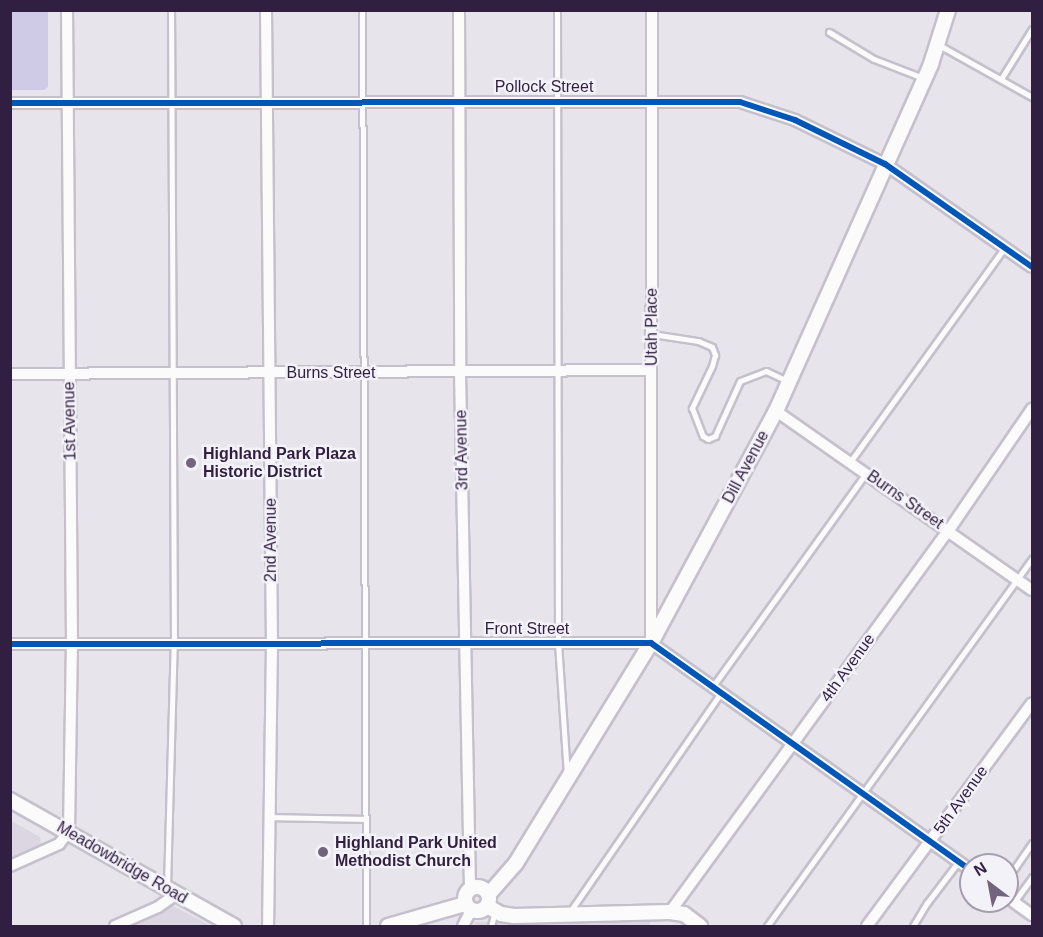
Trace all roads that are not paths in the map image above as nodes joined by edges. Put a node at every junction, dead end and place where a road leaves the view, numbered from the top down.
1 (68, 10) edge
2 (171, 10) edge
3 (266, 10) edge
4 (362, 10) edge
5 (459, 10) edge
6 (557, 10) edge
7 (652, 10) edge
8 (948, 10) edge
9 (1032, 29) edge
10 (829, 32) dead end
11 (938, 44) junction
12 (924, 79) junction
13 (1001, 79) junction
14 (1032, 97) edge
15 (558, 100) junction
16 (651, 100) junction
17 (460, 101) junction
18 (171, 102) junction
19 (10, 103) edge
20 (68, 103) junction
21 (266, 104) junction
22 (364, 104) junction
23 (885, 164) junction
24 (1005, 247) junction
25 (1032, 267) edge
26 (652, 334) junction
27 (651, 370) junction
28 (559, 371) junction
29 (460, 372) junction
30 (364, 373) junction
31 (172, 374) junction
32 (270, 374) junction
33 (10, 375) edge
34 (69, 375) junction
35 (789, 382) junction
36 (1032, 409) edge
37 (776, 411) junction
38 (850, 462) junction
39 (866, 473) junction
40 (949, 530) junction
41 (1032, 558) edge
42 (1018, 579) junction
43 (1032, 590) edge
44 (174, 642) junction
45 (465, 642) junction
46 (72, 643) junction
47 (365, 643) junction
48 (558, 643) junction
49 (651, 643) junction
50 (10, 644) edge
51 (272, 644) junction
52 (717, 689) junction
53 (1032, 703) edge
54 (794, 743) junction
55 (568, 779) junction
56 (862, 792) junction
57 (10, 800) edge
58 (269, 817) junction
59 (366, 819) junction
60 (69, 831) junction
61 (931, 841) junction
62 (1032, 843) edge
63 (959, 861) joint
64 (1019, 862) edge
65 (10, 866) edge
66 (1032, 878) edge
67 (470, 888) junction
68 (1019, 891) edge
69 (171, 893) junction
70 (490, 904) junction
71 (1019, 905) edge
72 (468, 907) junction
73 (670, 912) junction
74 (568, 914) junction
75 (1032, 915) edge
76 (115, 927) edge
77 (234, 927) edge
78 (268, 927) edge
79 (366, 927) edge
80 (388, 927) edge
81 (463, 927) edge
82 (491, 927) edge
83 (663, 927) edge
84 (700, 927) edge
85 (767, 927) edge
86 (867, 927) edge
87 (913, 927) edge

1 - 20 street, 1st Avenue
2 - 18 lane
3 - 21 street, 2nd Avenue
4 - 22 lane
5 - 17 street, 3rd Avenue
6 - 15 lane
7 - 16 street, Utah Place
8 - 11 street, Dill Avenue
9 - 13 lane
10 - 12 lane
11 - 12 street, Dill Avenue
11 - 13 lane
12 - 23 street, Dill Avenue
13 - 14 lane
15 - 16 street, Pollock Street
15 - 17 street, Pollock Street
15 - 28 lane
16 - 23 street, Pollock Street
16 - 26 street, Utah Place
17 - 22 street, Pollock Street
17 - 29 street, 3rd Avenue
18 - 20 street, Pollock Street
18 - 21 street, Pollock Street
18 - 31 lane
19 - 20 street, Pollock Street
20 - 34 street, 1st Avenue
21 - 22 street, Pollock Street
21 - 32 street, 2nd Avenue
22 - 30 lane
23 - 24 street, Pollock Street
23 - 35 street, Dill Avenue
24 - 25 street, Pollock Street
24 - 38 lane
26 - 27 street, Utah Place
26 - 35 lane
27 - 28 street, Burns Street
27 - 49 street, Utah Place
28 - 29 street, Burns Street
28 - 48 lane
29 - 30 street, Burns Street
29 - 45 street, 3rd Avenue
30 - 32 street, Burns Street
30 - 47 lane
31 - 32 street, Burns Street
31 - 34 street, Burns Street
31 - 44 lane
32 - 51 street, 2nd Avenue
33 - 34 street, Burns Street
34 - 46 street, 1st Avenue
35 - 37 street, Dill Avenue
36 - 40 street, 4th Avenue
37 - 38 street, Burns Street
37 - 49 street, Dill Avenue
38 - 39 street, Burns Street
39 - 40 street, Burns Street
39 - 52 lane
40 - 42 street, Burns Street
40 - 54 street, 4th Avenue
41 - 42 lane
42 - 43 street, Burns Street
42 - 56 lane
44 - 46 street, Front Street
44 - 51 street, Front Street
44 - 69 lane
45 - 47 street, Front Street
45 - 48 street, Front Street
45 - 67 street, 3rd Avenue
46 - 50 street, Front Street
46 - 60 street, 1st Avenue
47 - 51 street, Front Street
47 - 59 lane
48 - 49 street, Front Street
48 - 55 lane
49 - 52 street
49 - 55 street, Dill Avenue
51 - 58 street, 2nd Avenue
52 - 54 street
52 - 74 lane
53 - 61 street, 5th Avenue
54 - 56 street
54 - 73 street, 4th Avenue
55 - 70 street, Dill Avenue
56 - 61 street
56 - 85 lane
57 - 60 street, Meadowbridge Road
58 - 59 lane
58 - 78 street, 2nd Avenue
59 - 79 lane
60 - 65 street
60 - 69 street, Meadowbridge Road
61 - 63 street
61 - 86 street, 5th Avenue
62 - 64 lane
63 - 87 lane
66 - 68 lane
67 - 70 street
67 - 72 street
69 - 76 street
69 - 77 street, Meadowbridge Road
70 - 72 street
70 - 74 street
70 - 82 lane
71 - 75 street
72 - 80 street
72 - 81 street
73 - 74 street
73 - 83 street, 4th Avenue
73 - 84 street

